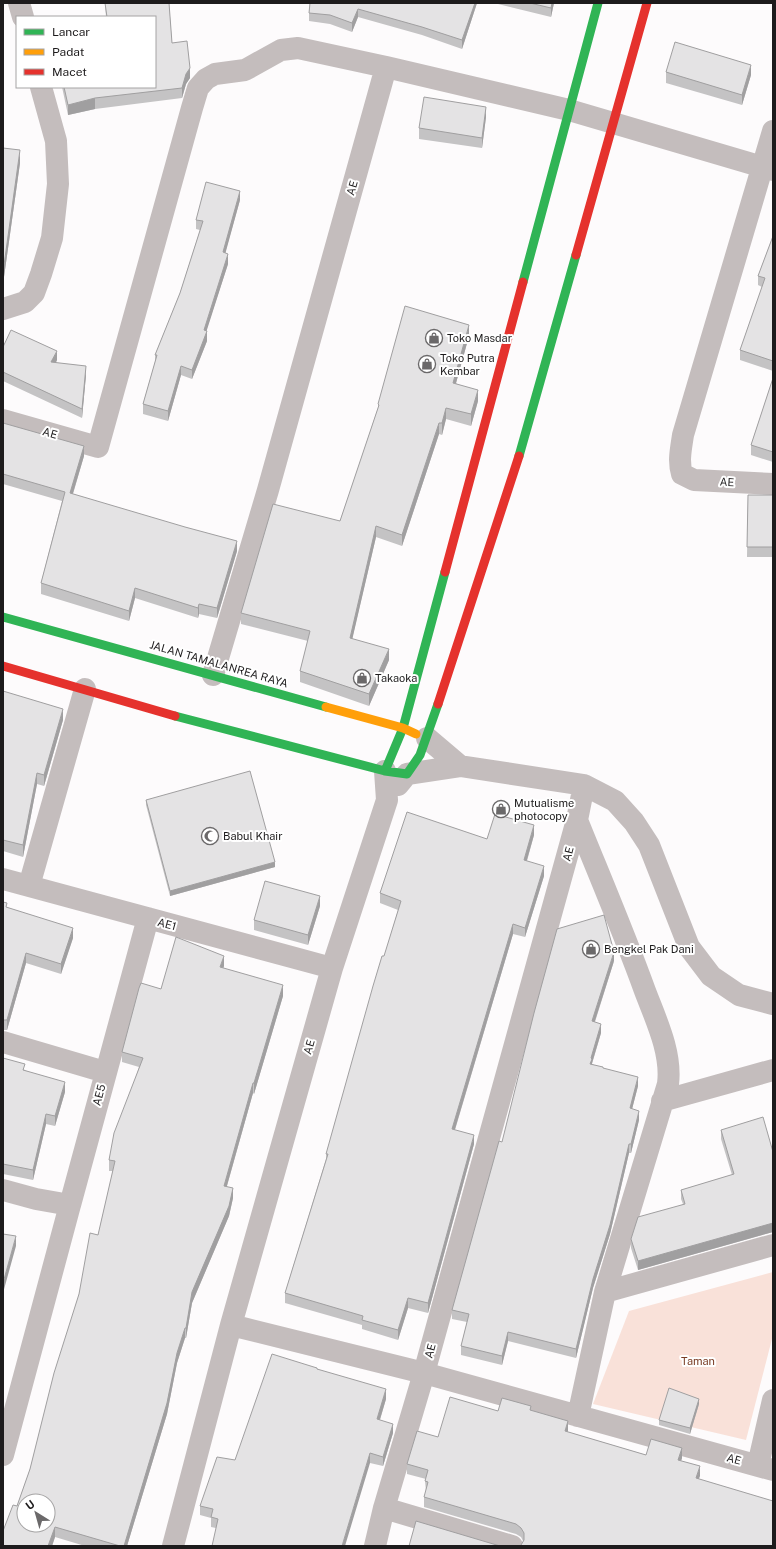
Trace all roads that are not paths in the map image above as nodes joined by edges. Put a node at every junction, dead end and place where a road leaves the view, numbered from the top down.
1 (19, 3) edge
2 (598, 3) edge
3 (647, 3) edge
4 (23, 16) edge
5 (386, 67) junction
6 (41, 88) edge
7 (569, 110) junction
8 (612, 123) junction
9 (773, 131) edge
10 (768, 168) edge
11 (3, 309) edge
12 (3, 420) edge
13 (773, 484) edge
14 (3, 617) edge
15 (3, 666) edge
16 (213, 675) junction
17 (84, 689) junction
18 (403, 728) junction
19 (427, 738) junction
20 (460, 766) junction
21 (385, 770) junction
22 (407, 774) junction
23 (584, 784) junction
24 (387, 800) junction
25 (577, 820) junction
26 (3, 879) edge
27 (29, 886) junction
28 (148, 918) junction
29 (332, 968) junction
30 (773, 1004) edge
31 (3, 1042) edge
32 (773, 1070) edge
33 (105, 1072) junction
34 (662, 1101) junction
35 (3, 1190) edge
36 (70, 1205) junction
37 (773, 1245) edge
38 (605, 1292) junction
39 (231, 1325) junction
40 (424, 1373) junction
41 (773, 1400) edge
42 (578, 1416) junction
43 (3, 1455) edge
44 (766, 1468) edge
45 (384, 1508) junction
46 (173, 1546) edge
47 (375, 1546) edge
48 (512, 1546) edge

1 - 4 street
2 - 7 main road
3 - 8 main road
5 - 7 street
5 - 12 street, AE
5 - 16 street, AE
6 - 11 street
7 - 8 street
7 - 18 main road
8 - 10 street
8 - 19 main road
9 - 10 street
10 - 13 street, AE
14 - 16 main road, JALAN TAMALANREA RAYA
15 - 17 main road
16 - 18 main road, JALAN TAMALANREA RAYA
17 - 21 main road
17 - 27 street
18 - 19 main road, JALAN TAMALANREA RAYA
18 - 21 main road
19 - 20 street
19 - 22 main road
20 - 22 street
20 - 23 street
21 - 22 main road
21 - 24 street, AE
22 - 24 street
23 - 25 street, AE
23 - 30 street
24 - 29 street, AE
25 - 34 street, AE
25 - 40 street, AE
26 - 27 street, AE1
27 - 28 street, AE1
28 - 29 street, AE1
28 - 33 street, AE5
29 - 39 street, AE
31 - 33 street
32 - 34 street
33 - 36 street, AE5
34 - 38 street, AE
35 - 36 street
36 - 43 street, AE5
37 - 38 street
38 - 42 street, AE
39 - 40 street, AE
39 - 46 street, AE
40 - 42 street, AE
40 - 45 street, AE
41 - 44 street
42 - 44 street, AE
45 - 47 street, AE
45 - 48 street

